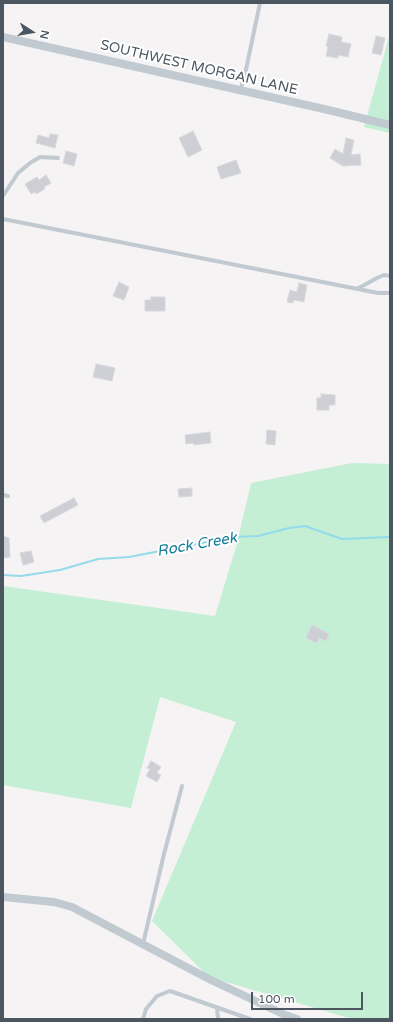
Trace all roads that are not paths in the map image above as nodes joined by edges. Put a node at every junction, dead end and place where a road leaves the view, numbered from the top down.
1 (260, 3) edge
2 (3, 37) edge
3 (240, 90) junction
4 (390, 125) edge
5 (58, 158) dead end
6 (3, 196) edge
7 (3, 219) edge
8 (390, 276) edge
9 (357, 289) junction
10 (390, 293) edge
11 (3, 495) edge
12 (8, 496) dead end
13 (182, 786) dead end
14 (3, 897) edge
15 (143, 945) junction
16 (217, 1008) junction
17 (143, 1019) edge
18 (218, 1019) edge
19 (250, 1019) edge
20 (297, 1019) edge

1 - 3 lane
2 - 3 street, SOUTHWEST MORGAN LANE
3 - 4 street, SOUTHWEST MORGAN LANE
5 - 6 lane
7 - 9 lane
8 - 9 lane
9 - 10 lane
11 - 12 lane
13 - 15 lane
14 - 15 street
15 - 20 street
16 - 17 lane
16 - 18 lane
16 - 19 lane

